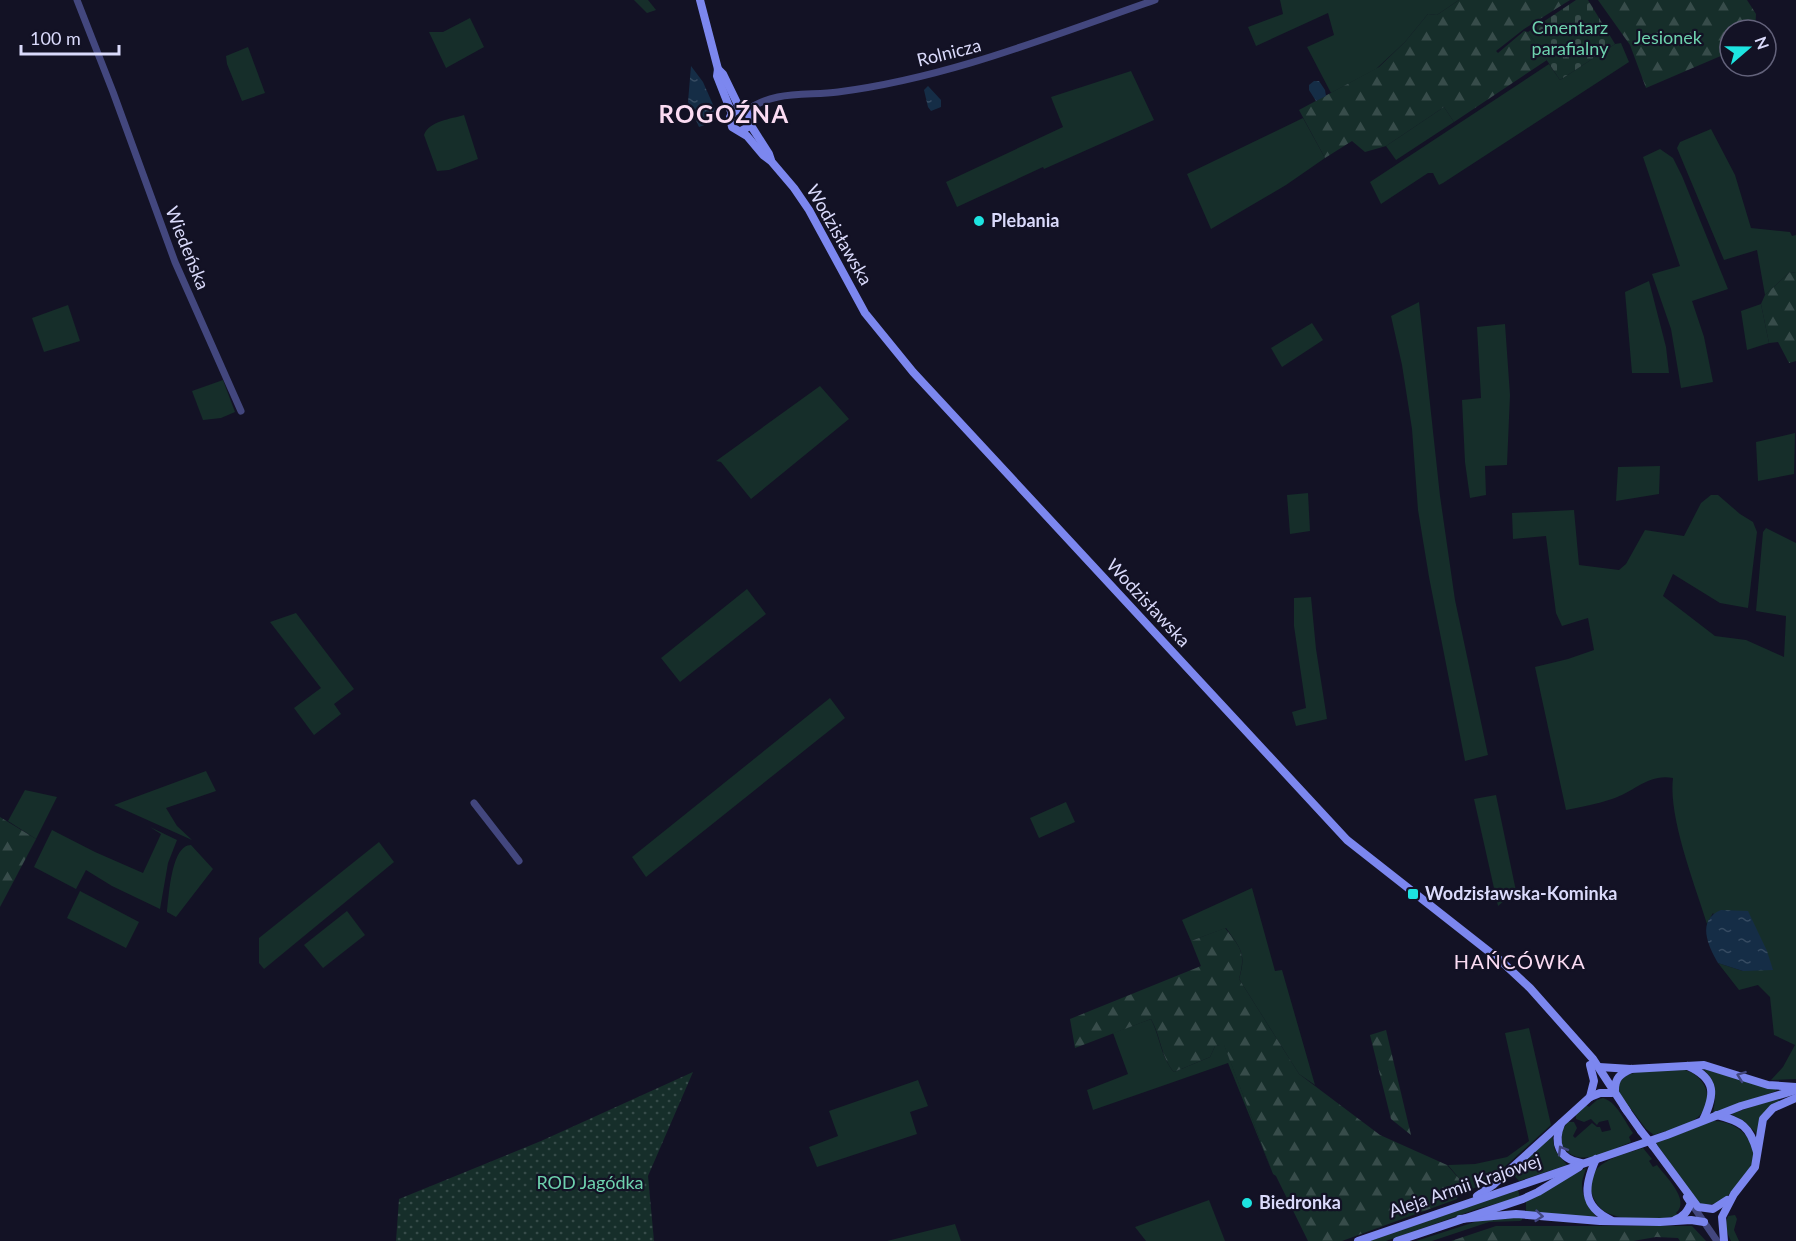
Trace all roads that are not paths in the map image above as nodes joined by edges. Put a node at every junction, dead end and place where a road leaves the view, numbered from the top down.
1 (76, 0) edge
2 (700, 0) edge
3 (1155, 0) edge
4 (739, 112) junction
5 (750, 124) junction
6 (741, 131) junction
7 (771, 160) junction
8 (241, 411) dead end
9 (474, 803) dead end
10 (519, 861) dead end
11 (1594, 1066) junction
12 (1687, 1066) junction
13 (1631, 1069) junction
14 (1796, 1089) edge
15 (1613, 1092) junction
16 (1590, 1097) junction
17 (1796, 1098) edge
18 (1716, 1115) junction
19 (1703, 1120) junction
20 (1561, 1124) junction
21 (1757, 1153) junction
22 (1596, 1159) junction
23 (1584, 1163) junction
24 (1734, 1194) junction
25 (1465, 1204) junction
26 (1695, 1205) junction
27 (1461, 1219) junction
28 (1612, 1220) junction
29 (1672, 1221) junction
30 (1704, 1222) junction
31 (1358, 1241) edge
32 (1397, 1241) edge
33 (1717, 1241) edge
34 (1723, 1241) edge

1 - 8 street, Wiedeńska
2 - 4 main road
3 - 4 street, Rolnicza
4 - 5 main road
4 - 6 main road
5 - 6 main road
5 - 7 main road, Wodzisławska
6 - 7 main road, Wodzisławska
7 - 11 main road, Wodzisławska
9 - 10 street
11 - 13 main road
11 - 15 main road, Wodzisławska
11 - 16 main road
12 - 13 main road
14 -> 12 main road
12 - 19 main road
13 - 15 main road
14 - 18 main road, Aleja Armii Krajowej
15 - 16 main road
15 - 26 main road, Wodzisławska, bridge
16 - 20 main road
17 - 21 main road
18 - 19 main road, Aleja Armii Krajowej
18 - 21 main road
19 - 22 main road, Aleja Armii Krajowej
23 -> 20 main road
20 - 25 main road
21 - 24 main road
22 - 23 main road, Aleja Armii Krajowej
22 - 28 main road
23 - 25 main road, Aleja Armii Krajowej
23 - 27 main road, Aleja Armii Krajowej
24 - 26 main road
24 - 34 main road
25 - 31 main road, Aleja Armii Krajowej
26 - 29 main road
26 - 30 street, Wodzisławska
26 - 34 street, Wodzisławska
27 -> 28 main road
27 - 32 main road, Aleja Armii Krajowej
28 - 29 main road
29 - 30 main road
30 - 33 street, Wodzisławska

